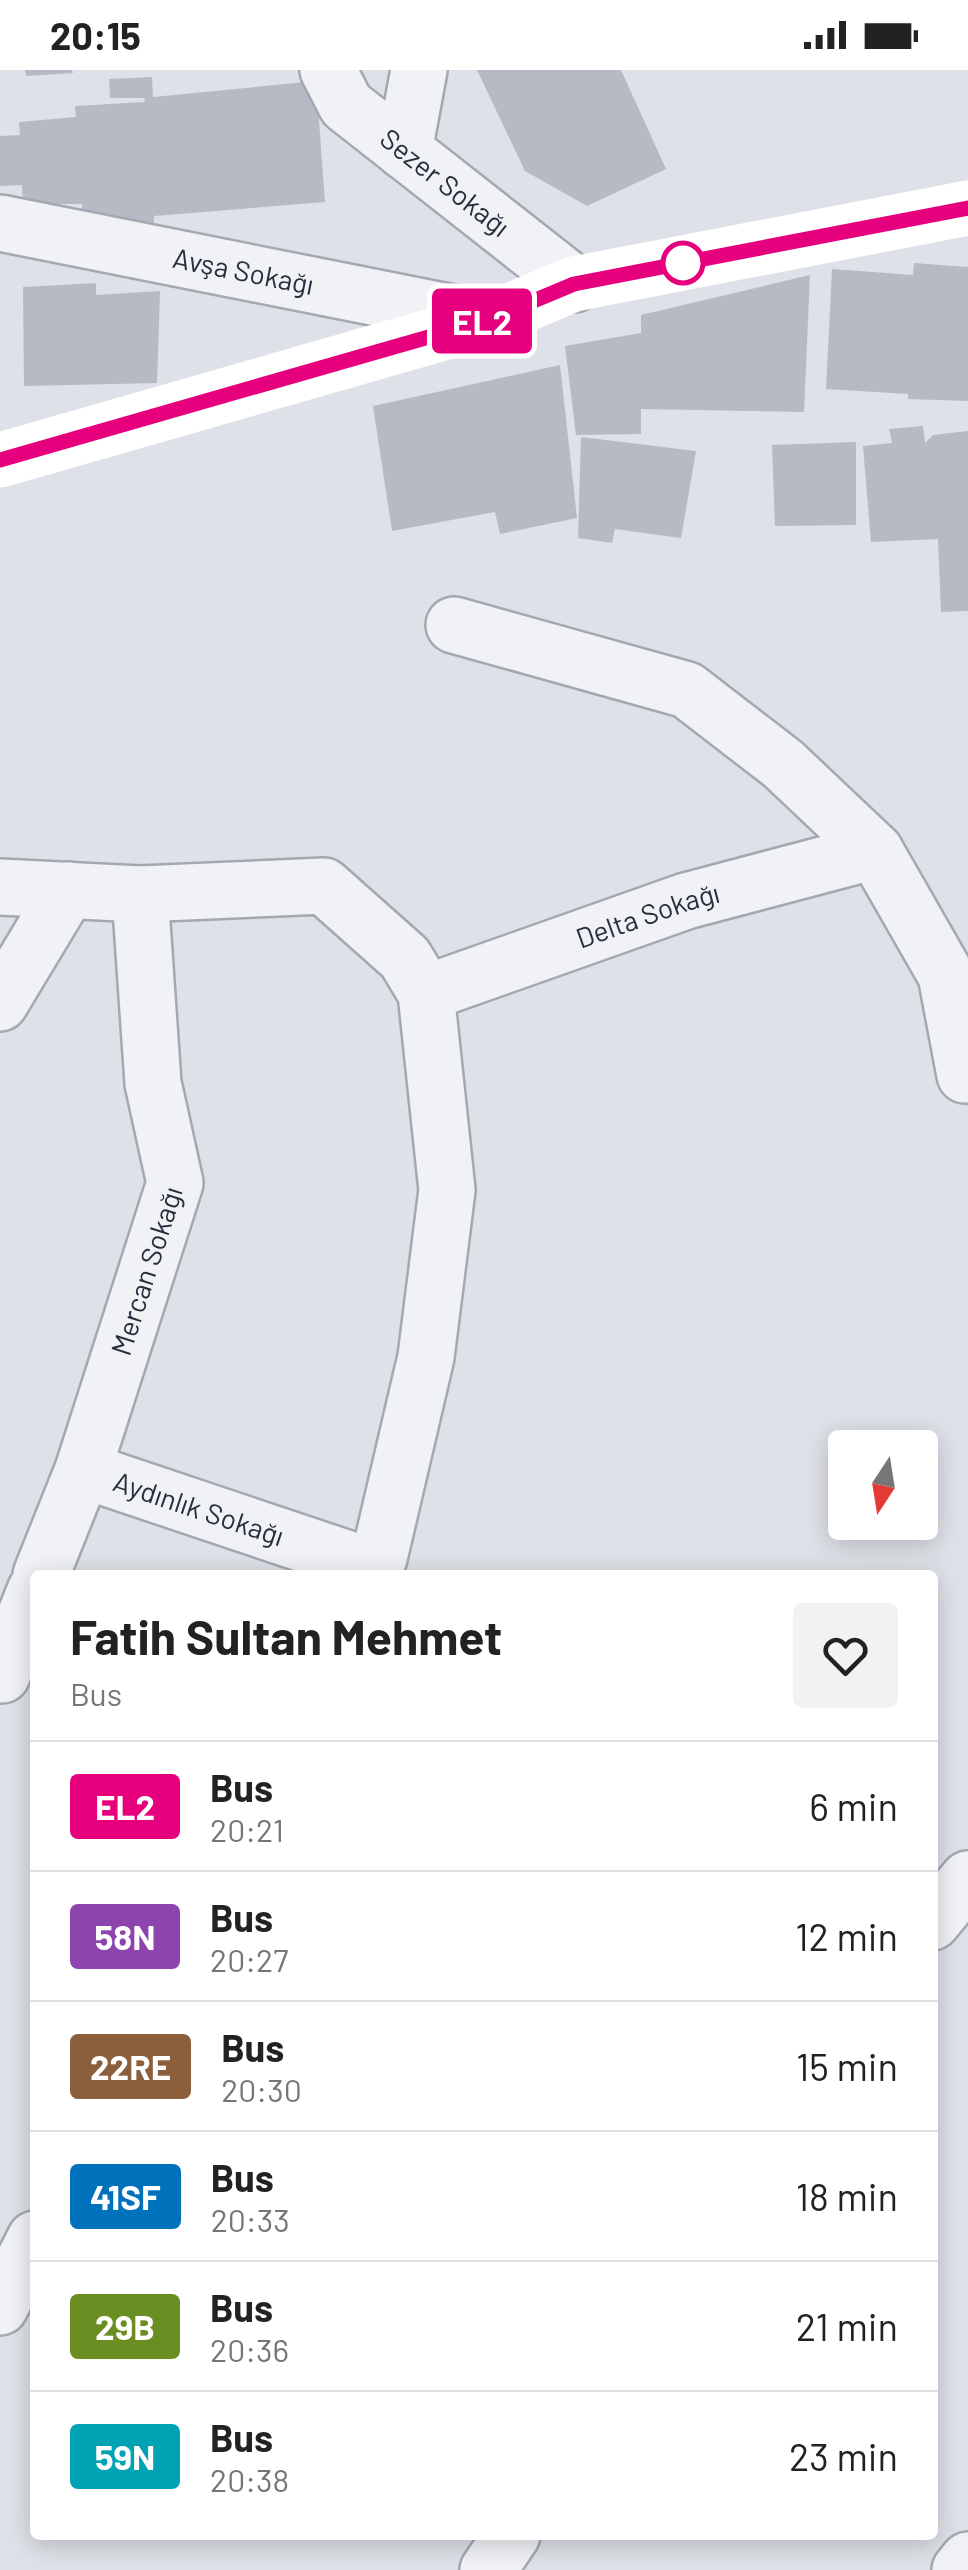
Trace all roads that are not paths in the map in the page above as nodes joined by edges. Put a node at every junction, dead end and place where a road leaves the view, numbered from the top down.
1 (328, 70) edge
2 (419, 70) edge
3 (404, 151) junction
4 (968, 208) edge
5 (0, 223) edge
6 (574, 284) junction
7 (488, 320) junction
8 (0, 460) edge
9 (454, 625) dead end
10 (876, 851) junction
11 (0, 887) edge
12 (68, 890) junction
13 (140, 894) junction
14 (426, 993) junction
15 (0, 1002) edge
16 (968, 1075) edge
17 (83, 1470) junction
18 (43, 1570) edge
19 (367, 1570) edge
20 (373, 1570) edge
21 (30, 1604) edge
22 (1, 1676) edge
23 (968, 1879) edge
24 (938, 1915) edge
25 (30, 2249) edge
26 (0, 2307) edge
27 (509, 2540) edge
28 (968, 2560) edge
29 (488, 2570) edge
30 (960, 2570) edge

1 - 3 street, Sezer Sokağı
2 - 3 street
3 - 6 street, Sezer Sokağı
4 - 6 main road
5 - 7 street, Avşa Sokağı
6 - 7 main road
7 - 8 main road
9 - 10 street
10 - 14 street, Delta Sokağı
10 - 16 street
11 - 12 street
12 - 13 street
12 - 15 street
13 - 14 street
13 - 17 street, Mercan Sokağı
14 - 20 street
17 - 18 street, Mercan Sokağı
17 - 19 street, Aydınlık Sokağı
21 - 22 street
23 - 24 street
25 - 26 street
27 - 29 street
28 - 30 street

